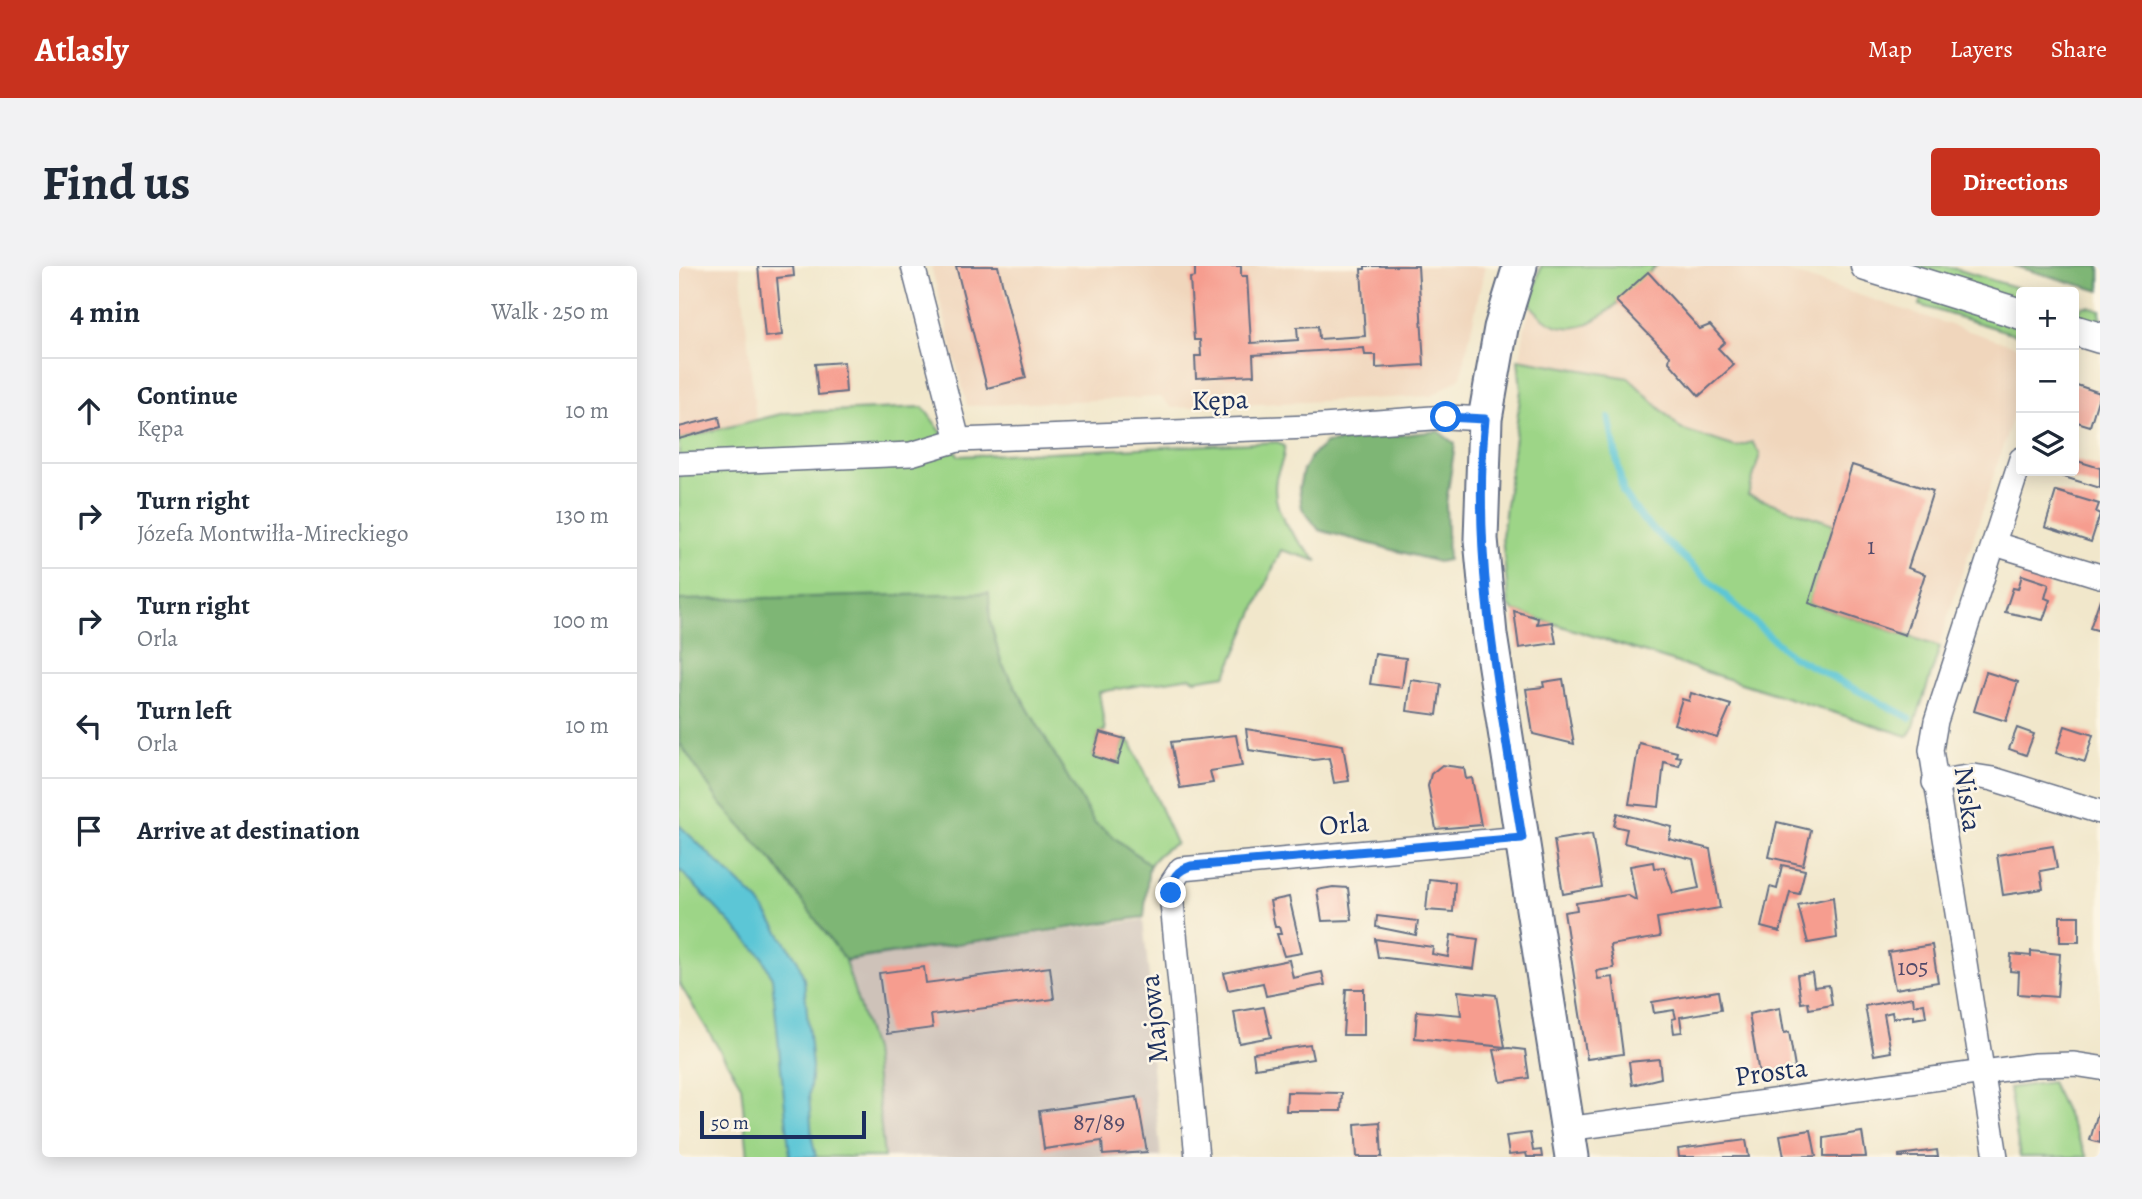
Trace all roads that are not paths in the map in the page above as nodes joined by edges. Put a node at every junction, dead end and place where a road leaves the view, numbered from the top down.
1 (913, 266) edge
2 (1520, 266) edge
3 (1866, 266) edge
4 (2016, 312) edge
5 (2079, 332) edge
6 (2100, 338) edge
7 (1485, 419) junction
8 (958, 440) junction
9 (679, 464) edge
10 (2016, 475) edge
11 (1995, 544) junction
12 (2100, 576) edge
13 (1934, 782) junction
14 (2100, 812) edge
15 (1522, 838) junction
16 (1175, 876) joint
17 (2100, 1068) edge
18 (1983, 1074) junction
19 (1570, 1143) edge
20 (1197, 1157) edge
21 (1997, 1157) edge

1 - 8 street
2 - 7 main road
3 - 4 street
5 - 6 street
7 - 8 street, Kępa
7 - 15 main road
8 - 9 street, Kępa
10 - 11 street, Niska
11 - 12 street
11 - 13 street, Niska
13 - 14 street
13 - 18 street, Niska
15 - 16 street, Orla
15 - 19 main road
16 - 20 street, Majowa
17 - 18 street, Prosta
18 - 19 street, Prosta
18 - 21 street, Niska

